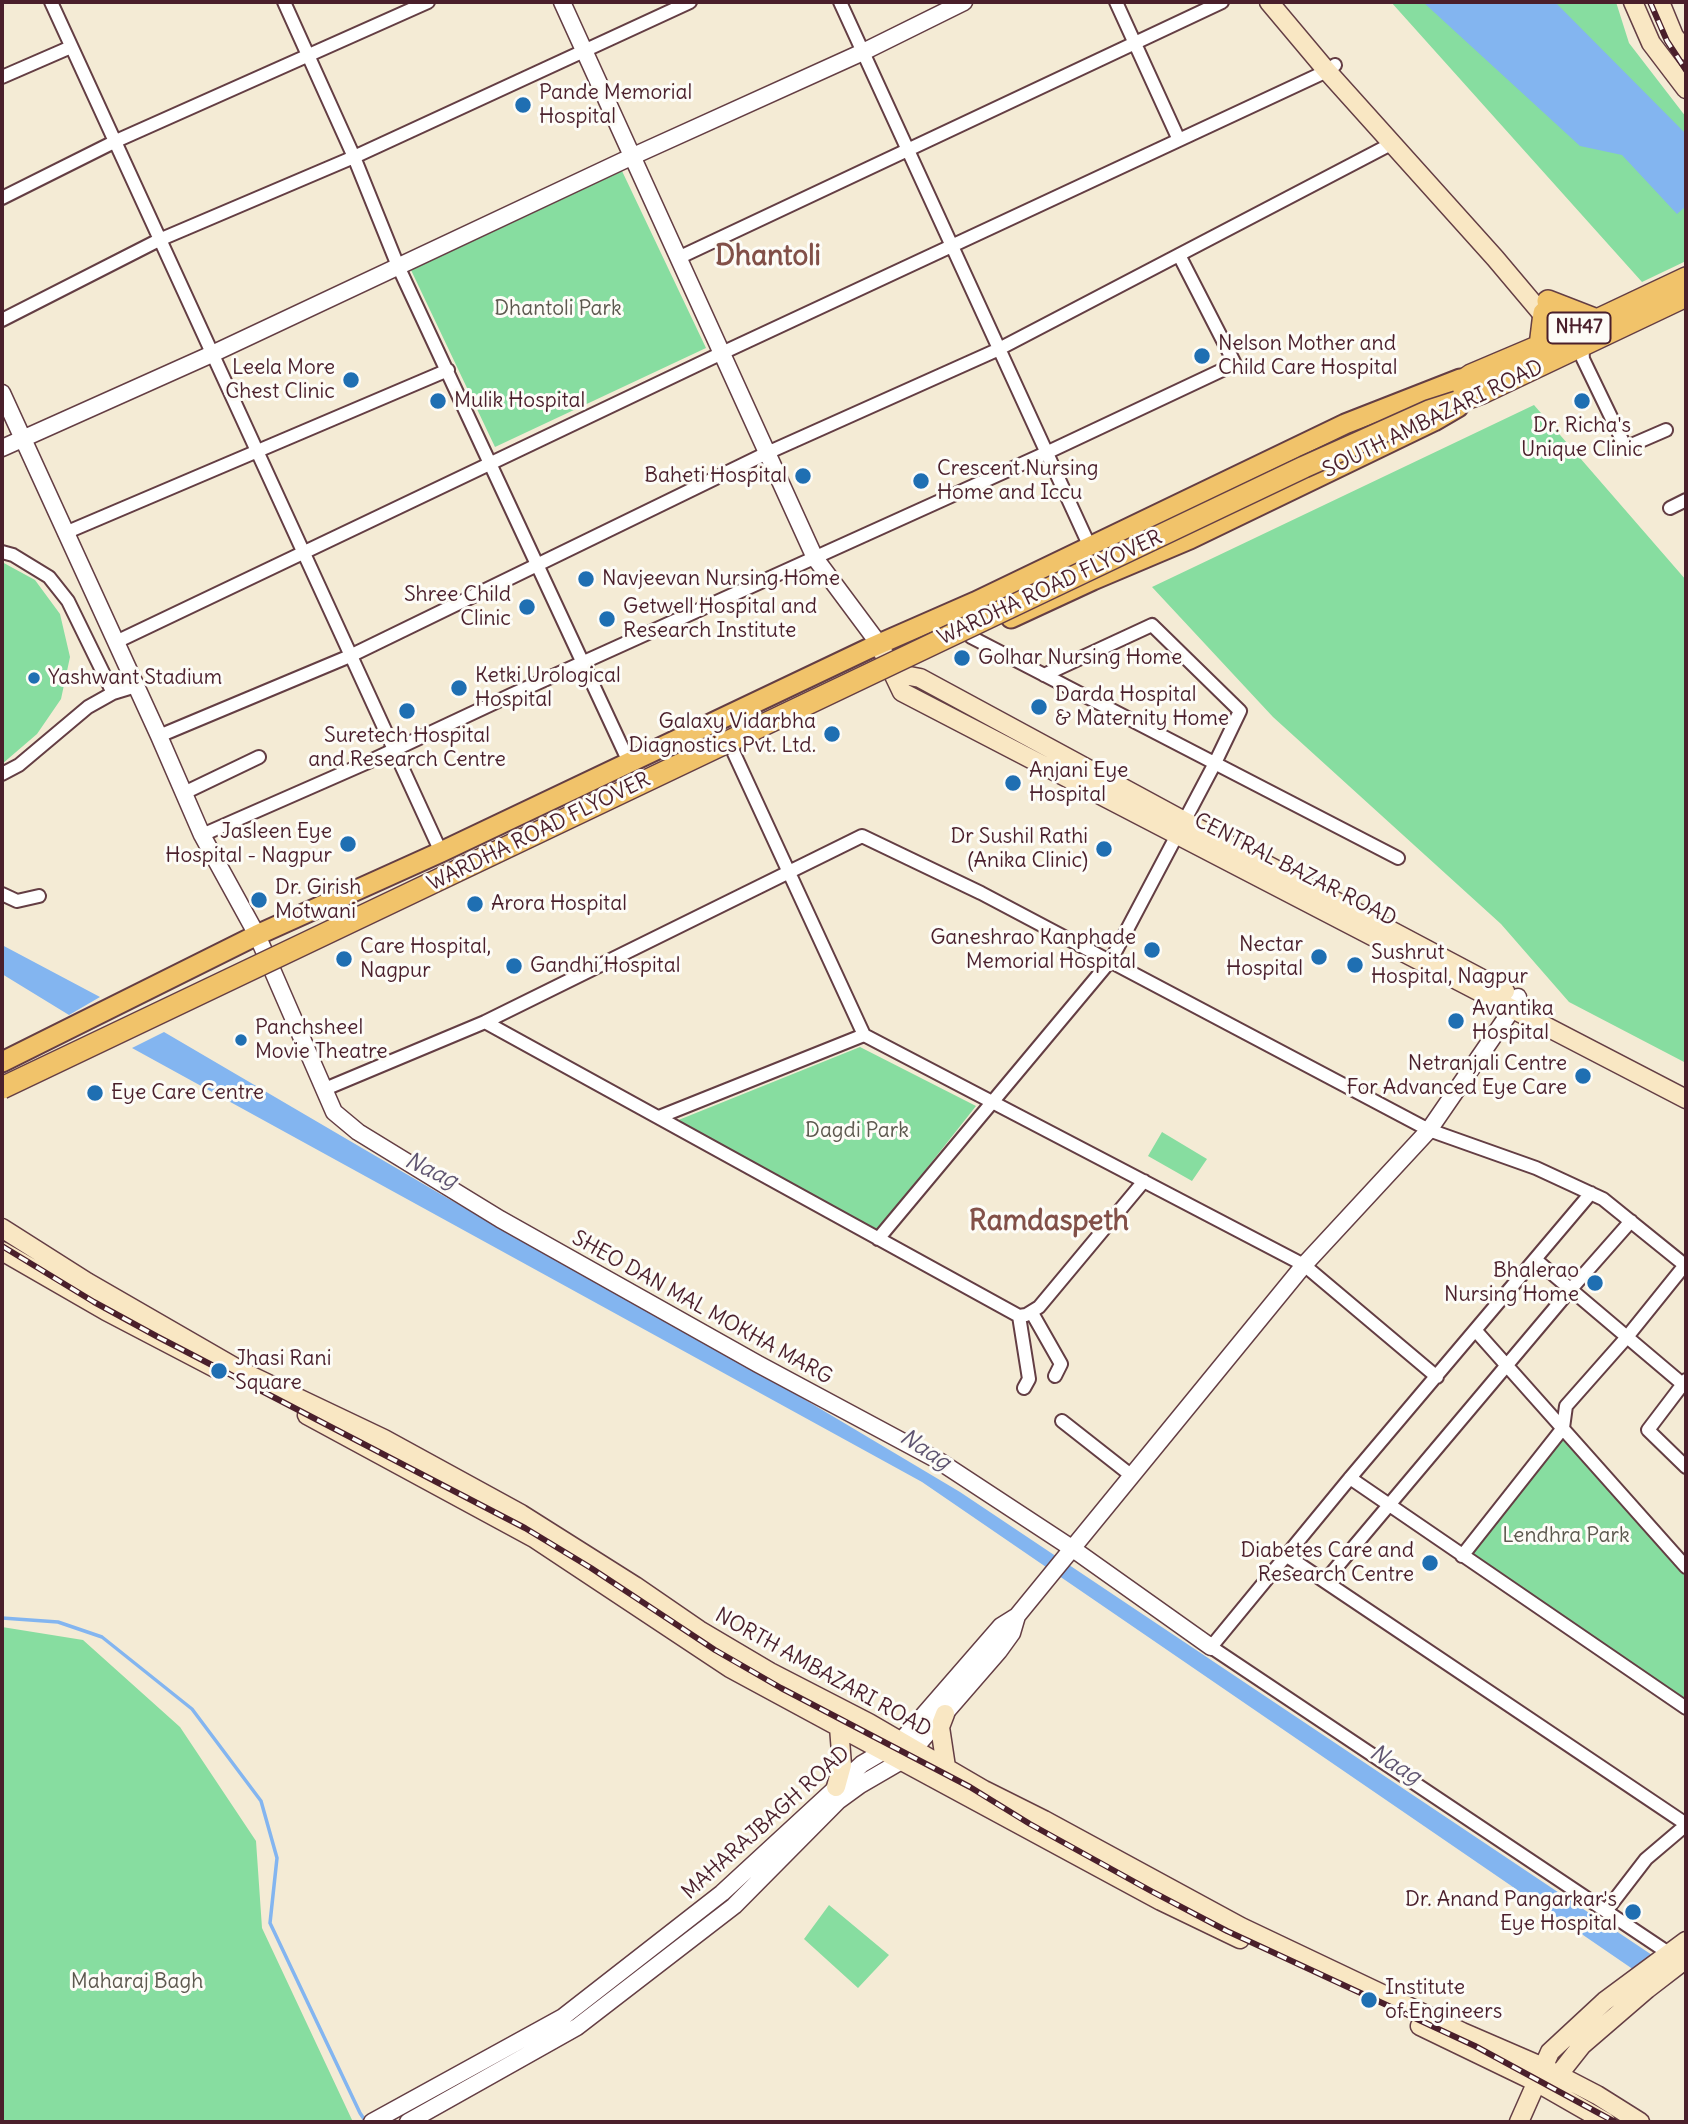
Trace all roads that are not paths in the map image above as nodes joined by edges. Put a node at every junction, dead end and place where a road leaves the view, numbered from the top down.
1 (51, 2) edge
2 (284, 2) edge
3 (428, 2) edge
4 (562, 2) edge
5 (690, 2) edge
6 (840, 2) edge
7 (964, 2) edge
8 (1116, 2) edge
9 (1222, 2) edge
10 (1269, 2) edge
11 (1283, 2) edge
12 (1633, 2) edge
13 (1660, 2) edge
14 (1135, 42) junction
15 (71, 47) junction
16 (585, 50) junction
17 (1686, 51) edge
18 (863, 52) junction
19 (308, 56) junction
20 (1331, 68) junction
21 (2, 77) edge
22 (1686, 89) edge
23 (1179, 140) junction
24 (116, 141) junction
25 (1391, 144) junction
26 (907, 149) junction
27 (354, 157) junction
28 (631, 157) junction
29 (2, 198) edge
30 (159, 240) junction
31 (951, 246) junction
32 (1179, 255) junction
33 (678, 258) junction
34 (398, 267) junction
35 (1686, 278) edge
36 (1686, 297) edge
37 (1546, 307) junction
38 (2, 320) edge
39 (1597, 320) junction
40 (1575, 344) junction
41 (1540, 346) junction
42 (998, 349) junction
43 (722, 353) junction
44 (212, 354) junction
45 (448, 370) junction
46 (1476, 384) junction
47 (2, 393) edge
48 (1451, 398) junction
49 (1666, 430) dead end
50 (21, 439) junction
51 (2, 447) edge
52 (256, 452) junction
53 (767, 453) junction
54 (1046, 453) junction
55 (492, 464) junction
56 (1686, 500) edge
57 (1670, 508) dead end
58 (65, 533) junction
59 (1090, 547) junction
60 (303, 551) junction
61 (2, 552) edge
62 (815, 558) junction
63 (536, 564) junction
64 (971, 637) junction
65 (116, 642) junction
66 (879, 644) junction
67 (350, 656) junction
68 (582, 662) junction
69 (894, 673) junction
70 (1044, 675) junction
71 (136, 686) junction
72 (113, 693) junction
73 (159, 736) junction
74 (732, 749) junction
75 (394, 750) junction
76 (259, 757) dead end
77 (629, 762) junction
78 (1215, 763) junction
79 (2, 774) edge
80 (184, 793) junction
81 (1181, 828) junction
82 (202, 835) junction
83 (441, 852) junction
84 (1398, 858) dead end
85 (790, 871) junction
86 (2, 894) edge
87 (39, 895) dead end
88 (257, 935) junction
89 (1111, 960) junction
90 (271, 968) junction
91 (1515, 1003) junction
92 (485, 1022) junction
93 (864, 1035) junction
94 (2, 1062) edge
95 (2, 1076) edge
96 (1686, 1086) edge
97 (2, 1088) edge
98 (325, 1089) junction
99 (2, 1098) edge
100 (1686, 1099) edge
101 (993, 1102) junction
102 (659, 1117) junction
103 (1429, 1130) junction
104 (1144, 1181) junction
105 (1591, 1193) junction
106 (1631, 1221) junction
107 (2, 1228) edge
108 (878, 1239) junction
109 (2, 1251) edge
110 (1536, 1260) junction
111 (1304, 1265) junction
112 (1686, 1265) edge
113 (1570, 1289) junction
114 (110, 1304) junction
115 (1026, 1314) junction
116 (1476, 1331) junction
117 (1628, 1337) junction
118 (1507, 1366) junction
119 (1055, 1377) dead end
120 (1437, 1377) junction
121 (1685, 1384) edge
122 (1024, 1388) dead end
123 (1062, 1421) dead end
124 (1563, 1429) junction
125 (1686, 1467) edge
126 (1132, 1476) junction
127 (1350, 1478) junction
128 (1388, 1505) junction
129 (1073, 1549) junction
130 (1287, 1556) junction
131 (1462, 1556) junction
132 (1686, 1566) edge
133 (1325, 1581) junction
134 (1017, 1616) junction
135 (1211, 1647) junction
136 (1686, 1709) edge
137 (945, 1714) junction
138 (839, 1727) junction
139 (906, 1750) junction
140 (885, 1751) junction
141 (946, 1767) junction
142 (836, 1787) junction
143 (1686, 1825) edge
144 (1606, 1911) junction
145 (1686, 1941) edge
146 (1681, 1960) edge
147 (1546, 2078) junction
148 (372, 2122) edge
149 (408, 2122) edge
150 (1519, 2122) edge
151 (1530, 2122) edge
152 (1606, 2122) edge
153 (1640, 2122) edge

1 - 15 street
2 - 19 street
3 - 19 street
4 - 16 street
5 - 16 street
6 - 18 street
7 - 18 street
8 - 14 street
9 - 14 street
10 - 20 main road
11 - 20 main road
12 - 22 main road
13 - 17 main road
14 - 23 street
14 - 26 street
15 - 21 street
15 - 24 street
16 - 27 street
16 - 28 street
18 - 26 street
18 - 28 street
19 - 24 street
19 - 27 street
20 - 23 street
20 - 25 main road
20 - 37 main road
23 - 31 street
24 - 29 street
24 - 30 street
25 - 32 street
25 - 37 main road
26 - 31 street
26 - 33 street
27 - 30 street
27 - 34 street
28 - 33 street
28 - 34 street
30 - 38 street
30 - 44 street
31 - 42 street
31 - 43 street
32 - 42 street
32 - 54 street
33 - 43 street
34 - 44 street
34 - 45 street
35 - 39 highway, NH47
36 - 40 highway, SOUTH AMBAZARI ROAD / NH47
37 - 39 highway
37 - 40 main road
37 - 41 highway
39 - 40 highway, NH47
40 - 41 highway, NH47
40 - 46 highway, SOUTH AMBAZARI ROAD / NH47
40 - 49 street
41 - 46 highway, NH47
42 - 53 street
42 - 54 street
43 - 53 street
43 - 55 street
44 - 50 street
44 - 52 street
45 - 52 street
45 - 55 street
46 - 48 highway, NH47
46 - 59 main road
46 - 64 main road, SOUTH AMBAZARI ROAD
47 - 50 street, SHEO DAN MAL MOKHA MARG
48 - 95 highway, WARDHA ROAD FLYOVER / NH47
48 - 97 highway, WARDHA ROAD FLYOVER / NH47, bridge
50 - 51 street
50 - 58 street, SHEO DAN MAL MOKHA MARG
52 - 58 street
52 - 60 street
53 - 62 street
53 - 63 street
54 - 59 street
54 - 62 street
55 - 60 street
55 - 63 street
56 - 57 street
58 - 65 street, SHEO DAN MAL MOKHA MARG
59 - 66 main road
60 - 65 street
60 - 67 street
61 - 72 street
62 - 66 street
62 - 68 street
63 - 67 street
63 - 68 street
64 - 69 main road, SOUTH AMBAZARI ROAD
64 - 70 street
65 - 71 street, SHEO DAN MAL MOKHA MARG
66 - 69 main road
66 - 77 main road
67 - 73 street
67 - 75 street
68 - 75 street
68 - 77 street
69 - 74 main road, SOUTH AMBAZARI ROAD
69 - 81 main road, CENTRAL BAZAR ROAD
70 - 78 street
70 - 78 street
71 - 72 street
71 - 73 street, SHEO DAN MAL MOKHA MARG
72 - 79 street
73 - 80 street, SHEO DAN MAL MOKHA MARG
74 - 85 street
74 - 90 main road, SOUTH AMBAZARI ROAD
75 - 82 street
75 - 83 street
76 - 80 street
77 - 83 main road
78 - 81 street
78 - 84 street
80 - 82 street, SHEO DAN MAL MOKHA MARG
81 - 89 street
81 - 91 main road, CENTRAL BAZAR ROAD
82 - 88 street, SHEO DAN MAL MOKHA MARG
83 - 88 main road
85 - 89 street
85 - 92 street
85 - 93 street
86 - 87 street
88 - 90 street, SHEO DAN MAL MOKHA MARG
88 - 94 main road
89 - 101 street
89 - 103 street
90 - 98 street, SHEO DAN MAL MOKHA MARG
90 - 99 main road, SOUTH AMBAZARI ROAD
91 - 96 main road, CENTRAL BAZAR ROAD
91 - 100 main road, CENTRAL BAZAR ROAD
91 - 103 street
92 - 98 street
92 - 102 street
93 - 101 street
93 - 102 street
98 - 129 street, SHEO DAN MAL MOKHA MARG
101 - 104 street
101 - 108 street
102 - 108 street
103 - 105 street
103 - 111 street
104 - 111 street
104 - 115 street
105 - 106 street
105 - 110 street
106 - 112 street
106 - 113 street
107 - 114 main road, NORTH AMBAZARI ROAD
108 - 115 street
109 - 114 main road, NORTH AMBAZARI ROAD
110 - 113 street
110 - 116 street
111 - 120 street
111 - 126 street
112 - 117 street
113 - 117 street
113 - 118 street
114 - 138 main road, NORTH AMBAZARI ROAD
114 - 139 main road, NORTH AMBAZARI ROAD
115 - 119 street
115 - 122 street
116 - 118 street
116 - 120 street
117 - 121 street
117 - 124 street
118 - 124 street
118 - 128 street
120 - 127 street
121 - 125 street
123 - 126 street
124 - 131 street
124 - 132 street
126 - 129 street
127 - 128 street
127 - 130 street
128 - 131 street
128 - 133 street
129 - 134 street
129 - 135 street, SHEO DAN MAL MOKHA MARG
130 - 133 street
130 - 135 street
131 - 136 street
133 - 143 street
134 - 137 street, MAHARAJBAGH ROAD
134 - 139 street, MAHARAJBAGH ROAD
135 - 144 street
137 - 139 street, MAHARAJBAGH ROAD
137 - 141 main road
138 - 140 main road, NORTH AMBAZARI ROAD
138 - 142 main road
139 - 140 main road, NORTH AMBAZARI ROAD
139 - 141 main road, NORTH AMBAZARI ROAD
139 - 147 main road, NORTH AMBAZARI ROAD
139 - 149 street, MAHARAJBAGH ROAD
140 - 142 street, MAHARAJBAGH ROAD
141 - 147 main road, NORTH AMBAZARI ROAD
142 - 148 street, MAHARAJBAGH ROAD
143 - 144 street
144 - 146 street
145 - 146 main road
146 - 147 main road
147 - 150 main road
147 - 151 main road
147 - 152 main road, NORTH AMBAZARI ROAD
147 - 153 main road, NORTH AMBAZARI ROAD

